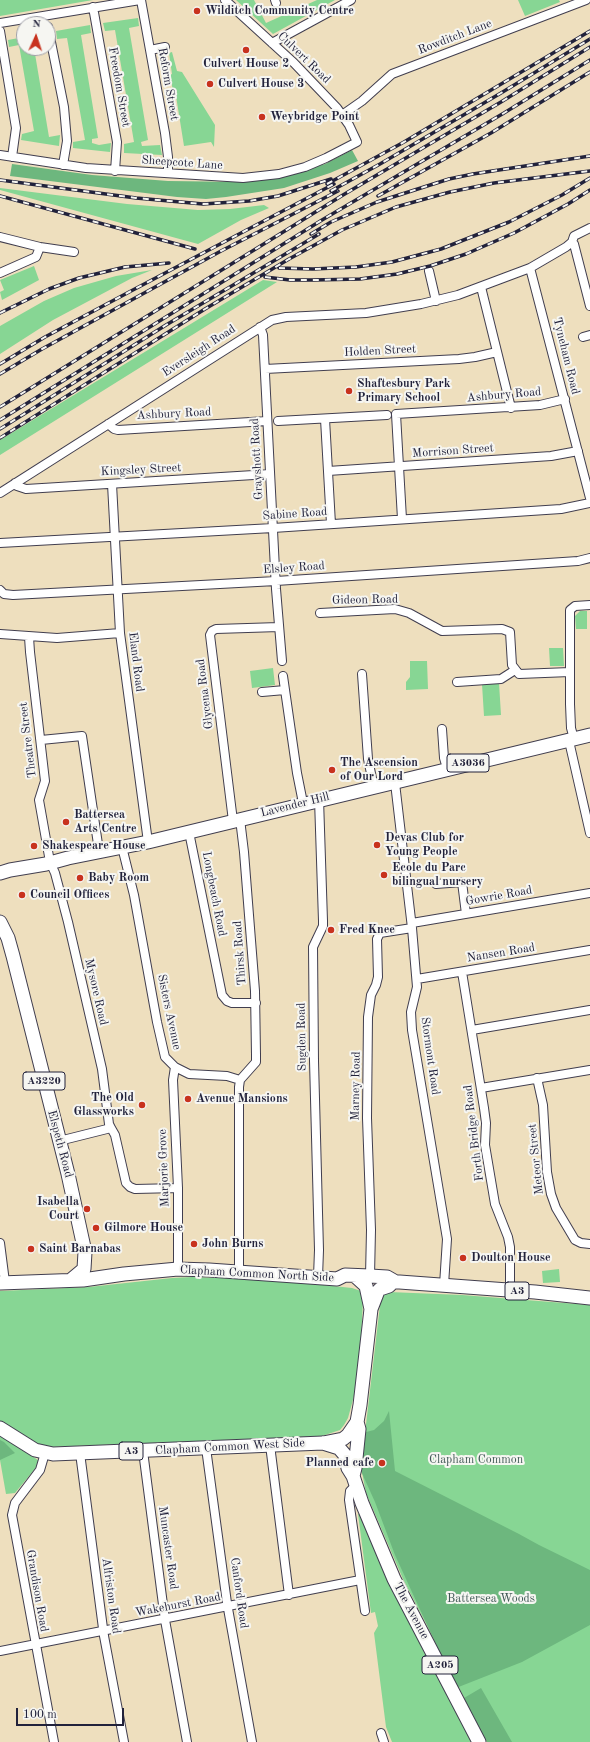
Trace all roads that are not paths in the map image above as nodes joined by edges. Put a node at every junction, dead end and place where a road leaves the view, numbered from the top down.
1 (140, 0) edge
2 (225, 0) edge
3 (351, 0) edge
4 (586, 0) edge
5 (94, 7) junction
6 (46, 15) joint
7 (0, 23) edge
8 (0, 31) edge
9 (272, 43) junction
10 (165, 48) dead end
11 (150, 50) junction
12 (54, 56) edge
13 (342, 115) junction
14 (357, 142) joint
15 (0, 155) edge
16 (12, 157) junction
17 (63, 165) junction
18 (115, 171) junction
19 (168, 173) junction
20 (590, 228) edge
21 (0, 237) edge
22 (572, 242) junction
23 (40, 247) junction
24 (74, 252) dead end
25 (530, 268) junction
26 (429, 271) dead end
27 (0, 273) edge
28 (481, 287) junction
29 (436, 301) junction
30 (590, 306) edge
31 (260, 327) junction
32 (497, 352) junction
33 (264, 369) junction
34 (565, 400) junction
35 (510, 408) junction
36 (387, 415) dead end
37 (325, 419) junction
38 (278, 421) dead end
39 (267, 422) junction
40 (108, 424) junction
41 (578, 451) junction
42 (399, 467) junction
43 (328, 471) junction
44 (270, 474) junction
45 (15, 483) junction
46 (112, 484) junction
47 (0, 493) edge
48 (590, 498) edge
49 (590, 503) edge
50 (402, 519) junction
51 (330, 524) junction
52 (273, 528) junction
53 (115, 536) junction
54 (0, 543) edge
55 (590, 558) edge
56 (276, 581) junction
57 (0, 590) edge
58 (118, 590) junction
59 (590, 605) edge
60 (320, 613) dead end
61 (279, 627) junction
62 (120, 633) junction
63 (0, 634) edge
64 (29, 637) junction
65 (282, 662) dead end
66 (514, 670) junction
67 (570, 672) junction
68 (362, 674) dead end
69 (283, 676) dead end
70 (457, 682) dead end
71 (285, 690) junction
72 (262, 692) dead end
73 (442, 729) dead end
74 (590, 734) edge
75 (41, 740) junction
76 (571, 740) junction
77 (447, 768) junction
78 (395, 783) junction
79 (374, 788) junction
80 (319, 799) junction
81 (303, 803) junction
82 (236, 820) junction
83 (190, 832) junction
84 (590, 833) edge
85 (148, 842) junction
86 (122, 847) junction
87 (99, 851) junction
88 (50, 862) junction
89 (0, 873) edge
90 (436, 884) dead end
91 (590, 893) edge
92 (466, 914) junction
93 (0, 922) edge
94 (412, 926) junction
95 (590, 950) edge
96 (462, 972) junction
97 (417, 979) junction
98 (256, 1003) junction
99 (590, 1010) edge
100 (472, 1030) junction
101 (175, 1067) junction
102 (590, 1070) edge
103 (538, 1078) junction
104 (240, 1080) junction
105 (481, 1088) junction
106 (111, 1128) junction
107 (59, 1141) junction
108 (178, 1188) junction
109 (0, 1243) edge
110 (590, 1244) edge
111 (85, 1252) junction
112 (178, 1270) junction
113 (239, 1272) junction
114 (106, 1276) junction
115 (318, 1277) junction
116 (363, 1278) junction
117 (72, 1279) junction
118 (394, 1281) junction
119 (3, 1282) edge
120 (444, 1285) junction
121 (510, 1290) junction
122 (590, 1298) edge
123 (371, 1309) junction
124 (357, 1422) junction
125 (0, 1428) edge
126 (323, 1443) junction
127 (270, 1445) junction
128 (206, 1448) junction
129 (143, 1451) junction
130 (44, 1453) junction
131 (80, 1453) junction
132 (354, 1481) junction
133 (360, 1580) junction
134 (289, 1595) junction
135 (228, 1607) junction
136 (365, 1611) dead end
137 (165, 1620) junction
138 (104, 1631) junction
139 (35, 1645) junction
140 (0, 1651) edge
141 (381, 1733) dead end
142 (54, 1742) edge
143 (124, 1742) edge
144 (188, 1742) edge
145 (252, 1742) edge
146 (384, 1742) edge
147 (479, 1742) edge

1 - 5 street
1 - 11 street, Reform Street
2 - 9 street, Culvert Road
3 - 9 street
4 - 13 street, Rowditch Lane
5 - 6 street
5 - 18 street, Freedom Street
6 - 7 street
8 - 16 street
9 - 13 street, Culvert Road
10 - 11 street
11 - 19 street, Reform Street
12 - 17 street
13 - 14 street, Culvert Road
14 - 19 street, Sheepcote Lane
15 - 16 street, Sheepcote Lane
16 - 17 street, Sheepcote Lane
17 - 18 street, Sheepcote Lane
18 - 19 street, Sheepcote Lane
20 - 22 street, Eversleigh Road
21 - 23 street
22 - 25 street, Eversleigh Road
22 - 30 street
23 - 24 street
23 - 27 street
25 - 28 street, Eversleigh Road
25 - 34 street, Tyneham Road
26 - 29 street
28 - 29 street, Eversleigh Road
28 - 32 street
29 - 31 street, Eversleigh Road
31 - 33 street, Grayshott Road
31 - 40 street, Eversleigh Road
32 - 33 street, Holden Street
32 - 35 street
33 - 39 street, Grayshott Road
34 - 35 street, Ashbury Road
34 - 41 street, Tyneham Road
35 - 42 street, Ashbury Road
36 - 37 street
37 - 38 street
37 - 43 street
39 - 40 street, Ashbury Road
39 - 44 street, Grayshott Road
40 - 45 street, Eversleigh Road
41 - 42 street, Morrison Street
41 - 48 street, Tyneham Road
42 - 43 street, Morrison Street
42 - 50 street
43 - 51 street
44 - 46 street, Kingsley Street
44 - 52 street, Grayshott Road
45 - 46 street, Kingsley Street
45 - 47 street, Eversleigh Road
46 - 53 street, Eland Road
49 - 50 street, Sabine Road
50 - 51 street, Sabine Road
51 - 52 street, Sabine Road
52 - 53 street, Sabine Road
52 - 56 street, Grayshott Road
53 - 54 street, Sabine Road
53 - 58 street, Eland Road
55 - 56 street, Elsley Road
56 - 58 street, Elsley Road
56 - 61 street, Grayshott Road
57 - 58 street, Elsley Road
58 - 62 street, Eland Road
59 - 67 street
60 - 66 street, Gideon Road
61 - 65 street, Grayshott Road
61 - 82 street, Glycena Road
62 - 64 street
62 - 85 street, Eland Road
63 - 64 street
64 - 75 street, Theatre Street
66 - 67 street
66 - 70 street
67 - 76 street
68 - 79 street
69 - 71 street
71 - 72 street
71 - 81 street
73 - 77 street
74 - 76 main road, Lavender Hill / A3036
75 - 87 street
75 - 88 street, Theatre Street
76 - 77 main road, Lavender Hill / A3036
76 - 84 street
77 - 78 main road, Lavender Hill / A3036
78 - 79 main road, Lavender Hill / A3036
78 - 94 street, Stormont Road
79 - 80 main road, Lavender Hill / A3036
80 - 81 main road, Lavender Hill / A3036
80 - 115 street, Sugden Road
81 - 82 main road, Lavender Hill / A3036
82 - 83 main road, Lavender Hill / A3036
82 - 98 street, Thirsk Road
83 - 85 main road, Lavender Hill / A3036
83 - 98 street, Longbeach Road
85 - 86 main road, Lavender Hill / A3036
86 - 87 main road, Lavender Hill / A3036
86 - 101 street, Sisters Avenue
87 - 88 main road, Lavender Hill / A3036
88 - 89 main road, Lavender Hill / A3036
88 - 106 street, Mysore Road
90 - 92 street
91 - 92 street, Gowrie Road
92 - 94 street, Gowrie Road
93 - 107 main road, Elspeth Road / A3220
94 - 97 street, Stormont Road
94 - 116 street, Marney Road
95 - 96 street, Nansen Road
96 - 97 street, Nansen Road
96 - 100 street, Forth Bridge Road
97 - 120 street, Stormont Road
98 - 104 street, Thirsk Road
99 - 100 street
100 - 105 street, Forth Bridge Road
101 - 104 street, Sisters Avenue
101 - 108 street, Marjorie Grove
102 - 103 street
103 - 105 street
103 - 110 street, Meteor Street
104 - 113 street
105 - 121 street, Forth Bridge Road
106 - 107 street
106 - 108 street, Mysore Road
107 - 111 main road, Elspeth Road / A3220
108 - 112 street, Marjorie Grove
109 - 119 street
111 - 114 main road, Elspeth Road / A3220
111 - 117 main road, Elspeth Road / A3220
112 - 113 main road, Clapham Common North Side
112 - 114 main road, Clapham Common North Side
113 - 115 main road, Clapham Common North Side
114 - 117 main road, Clapham Common North Side
115 - 116 main road, Clapham Common North Side
116 - 118 main road, Clapham Common North Side
116 - 123 main road
117 - 119 main road, Clapham Common North Side
118 - 120 main road, A3
118 - 123 main road
120 - 121 main road, A3
121 - 122 main road, A3
123 - 124 main road
124 - 126 main road, Clapham Common West Side / A3
124 - 132 main road
125 - 130 main road, Clapham Common West Side / A3
126 - 127 main road, Clapham Common West Side / A3
126 - 132 main road, Clapham Common West Side / A205
127 - 128 main road, Clapham Common West Side / A3
127 - 134 street
128 - 129 main road, Clapham Common West Side / A3
128 - 135 street, Canford Road
129 - 131 main road, Clapham Common West Side / A3
129 - 137 street, Muncaster Road
130 - 131 main road, Clapham Common West Side / A3
130 - 139 street, Grandison Road
131 - 138 street, Alfriston Road
132 - 133 street
132 - 147 main road, The Avenue / A205
133 - 134 street, Wakehurst Road
133 - 136 street
134 - 135 street, Wakehurst Road
135 - 137 street, Wakehurst Road
135 - 145 street, Canford Road
137 - 138 street, Wakehurst Road
137 - 144 street, Muncaster Road
138 - 139 street, Wakehurst Road
138 - 143 street, Alfriston Road
139 - 140 street, Wakehurst Road
139 - 142 street, Grandison Road
141 - 146 street

